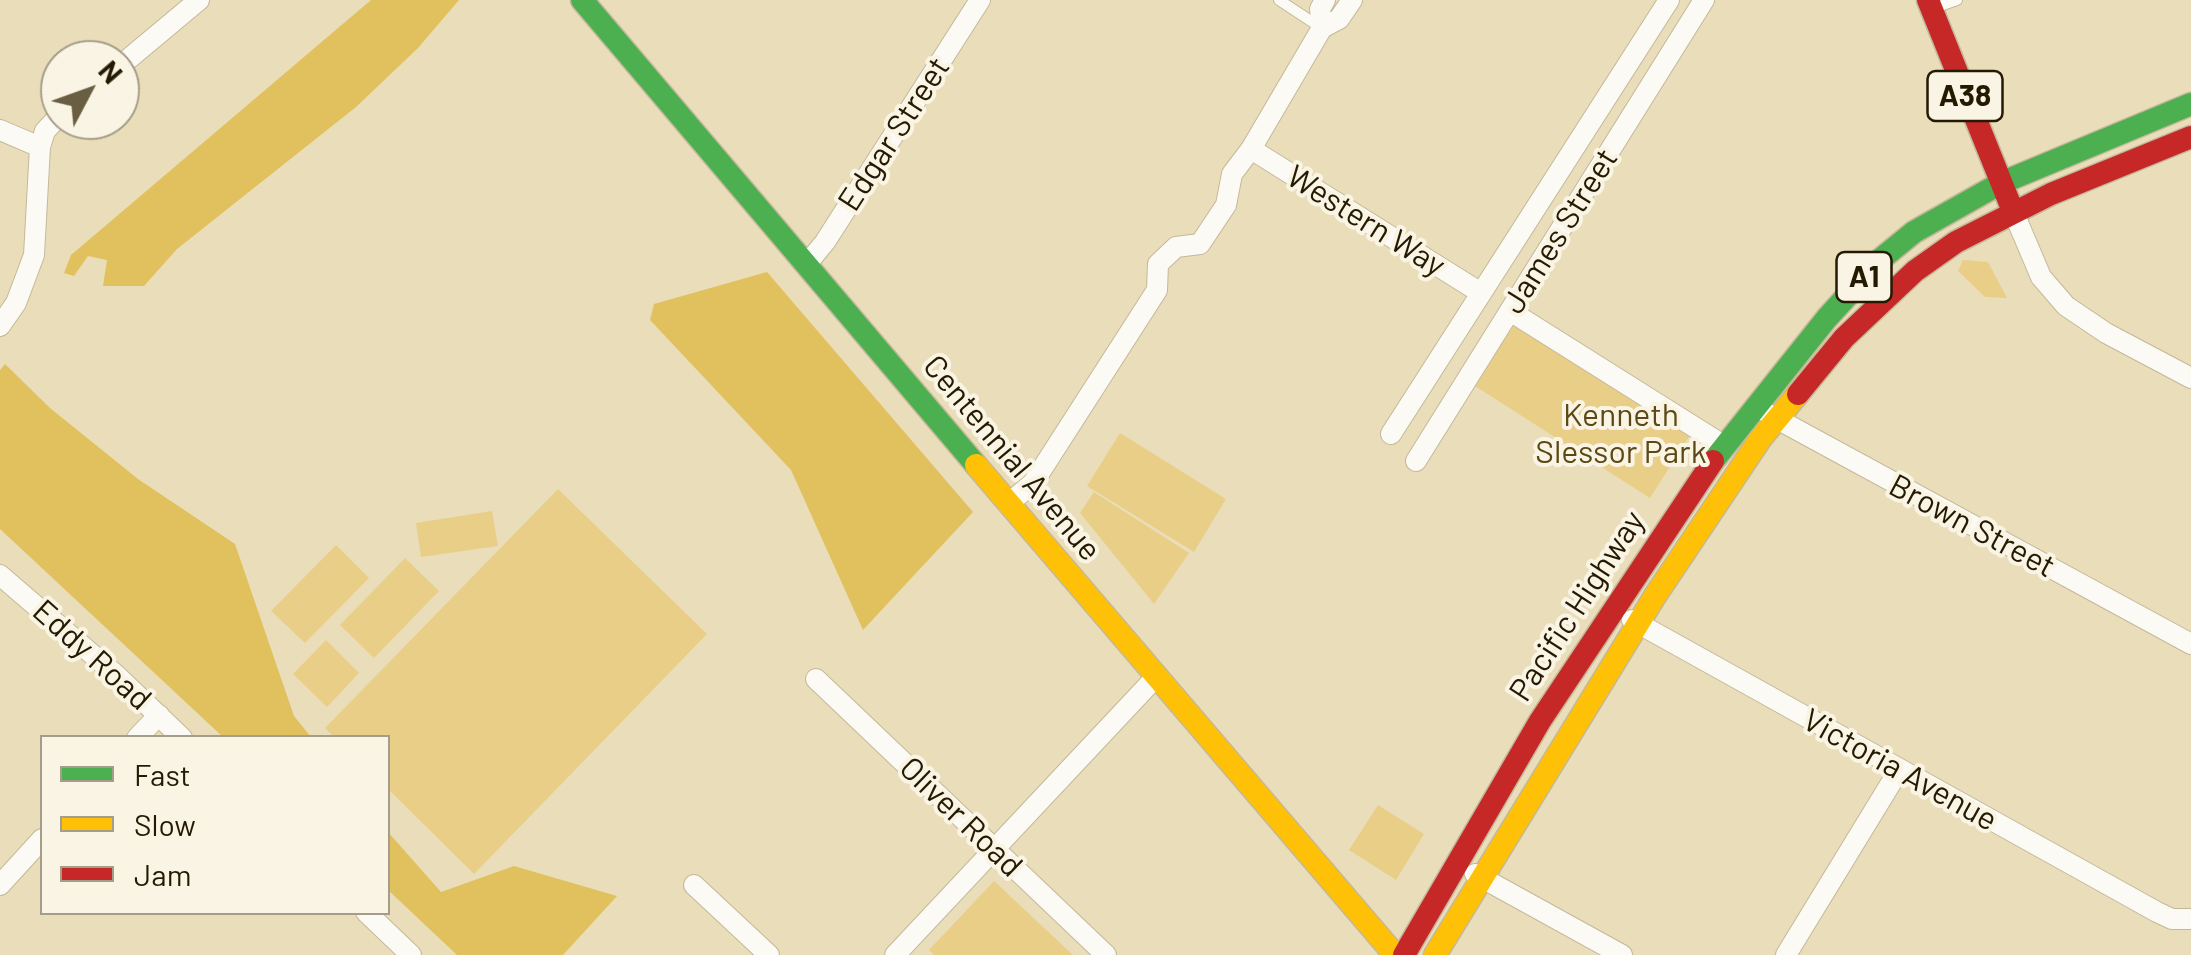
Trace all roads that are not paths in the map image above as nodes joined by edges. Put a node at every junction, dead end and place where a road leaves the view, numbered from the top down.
1 (199, 0) edge
2 (582, 0) edge
3 (980, 0) edge
4 (1279, 0) edge
5 (1325, 0) edge
6 (1352, 0) edge
7 (1669, 0) edge
8 (1704, 0) edge
9 (1957, 0) edge
10 (1929, 4) edge
11 (1322, 28) junction
12 (140, 49) edge
13 (2191, 104) edge
14 (0, 130) edge
15 (2191, 136) edge
16 (42, 140) edge
17 (40, 147) junction
18 (1250, 150) junction
19 (2001, 182) junction
20 (2013, 212) junction
21 (806, 265) junction
22 (1481, 293) junction
23 (1510, 311) junction
24 (0, 326) edge
25 (2191, 378) edge
26 (1755, 403) junction
27 (1775, 419) junction
28 (1391, 434) dead end
29 (1724, 445) junction
30 (1416, 461) dead end
31 (1008, 504) junction
32 (0, 575) edge
33 (1612, 609) junction
34 (1638, 624) junction
35 (2191, 644) edge
36 (1155, 678) junction
37 (816, 679) dead end
38 (159, 715) junction
39 (140, 735) edge
40 (179, 735) edge
41 (1898, 770) junction
42 (40, 841) edge
43 (995, 849) junction
44 (1455, 863) junction
45 (1480, 878) junction
46 (694, 884) dead end
47 (0, 885) edge
48 (369, 915) edge
49 (2191, 919) edge
50 (1609, 952) edge
51 (411, 955) edge
52 (769, 955) edge
53 (895, 955) edge
54 (1106, 955) edge
55 (1396, 955) edge
56 (1404, 955) edge
57 (1435, 955) edge
58 (1786, 955) edge

1 - 12 street
2 - 21 main road, Centennial Avenue
3 - 21 street, Edgar Street
4 - 11 lane
5 - 11 street
6 - 11 street
7 - 22 street, James Street
8 - 23 street, James Street
9 - 10 lane
10 - 19 main road, A38
11 - 18 street
13 - 19 main road, Pacific Highway / A1
14 - 17 street
15 - 20 main road, Pacific Highway / A1
16 - 17 street
17 - 24 street
18 - 22 street, Western Way
18 - 31 street
19 - 20 main road, A38
19 - 26 main road, Pacific Highway / A1
20 - 25 street
20 - 27 main road, Pacific Highway / A1
21 - 31 main road, Centennial Avenue
22 - 28 street, James Street
23 - 29 street
23 - 30 street, James Street
26 - 27 street, Brown Street
26 - 29 main road, Pacific Highway / A1
27 - 34 main road, Pacific Highway / A1
27 - 35 street, Brown Street
29 - 33 main road, Pacific Highway / A1
31 - 36 main road, Centennial Avenue
32 - 38 street, Eddy Road
33 - 34 street, Victoria Avenue
33 - 44 main road, Pacific Highway / A1
34 - 41 street, Victoria Avenue
34 - 45 main road, Pacific Highway / A1
36 - 43 street
36 - 55 main road, Centennial Avenue
37 - 43 street, Oliver Road
38 - 39 street
38 - 40 street, Eddy Road
41 - 49 street, Victoria Avenue
41 - 58 street
42 - 47 street
43 - 53 street
43 - 54 street, Oliver Road
44 - 45 street
44 - 56 main road, Pacific Highway / A1
45 - 50 street
45 - 57 main road, Pacific Highway / A1
46 - 52 street
48 - 51 street

